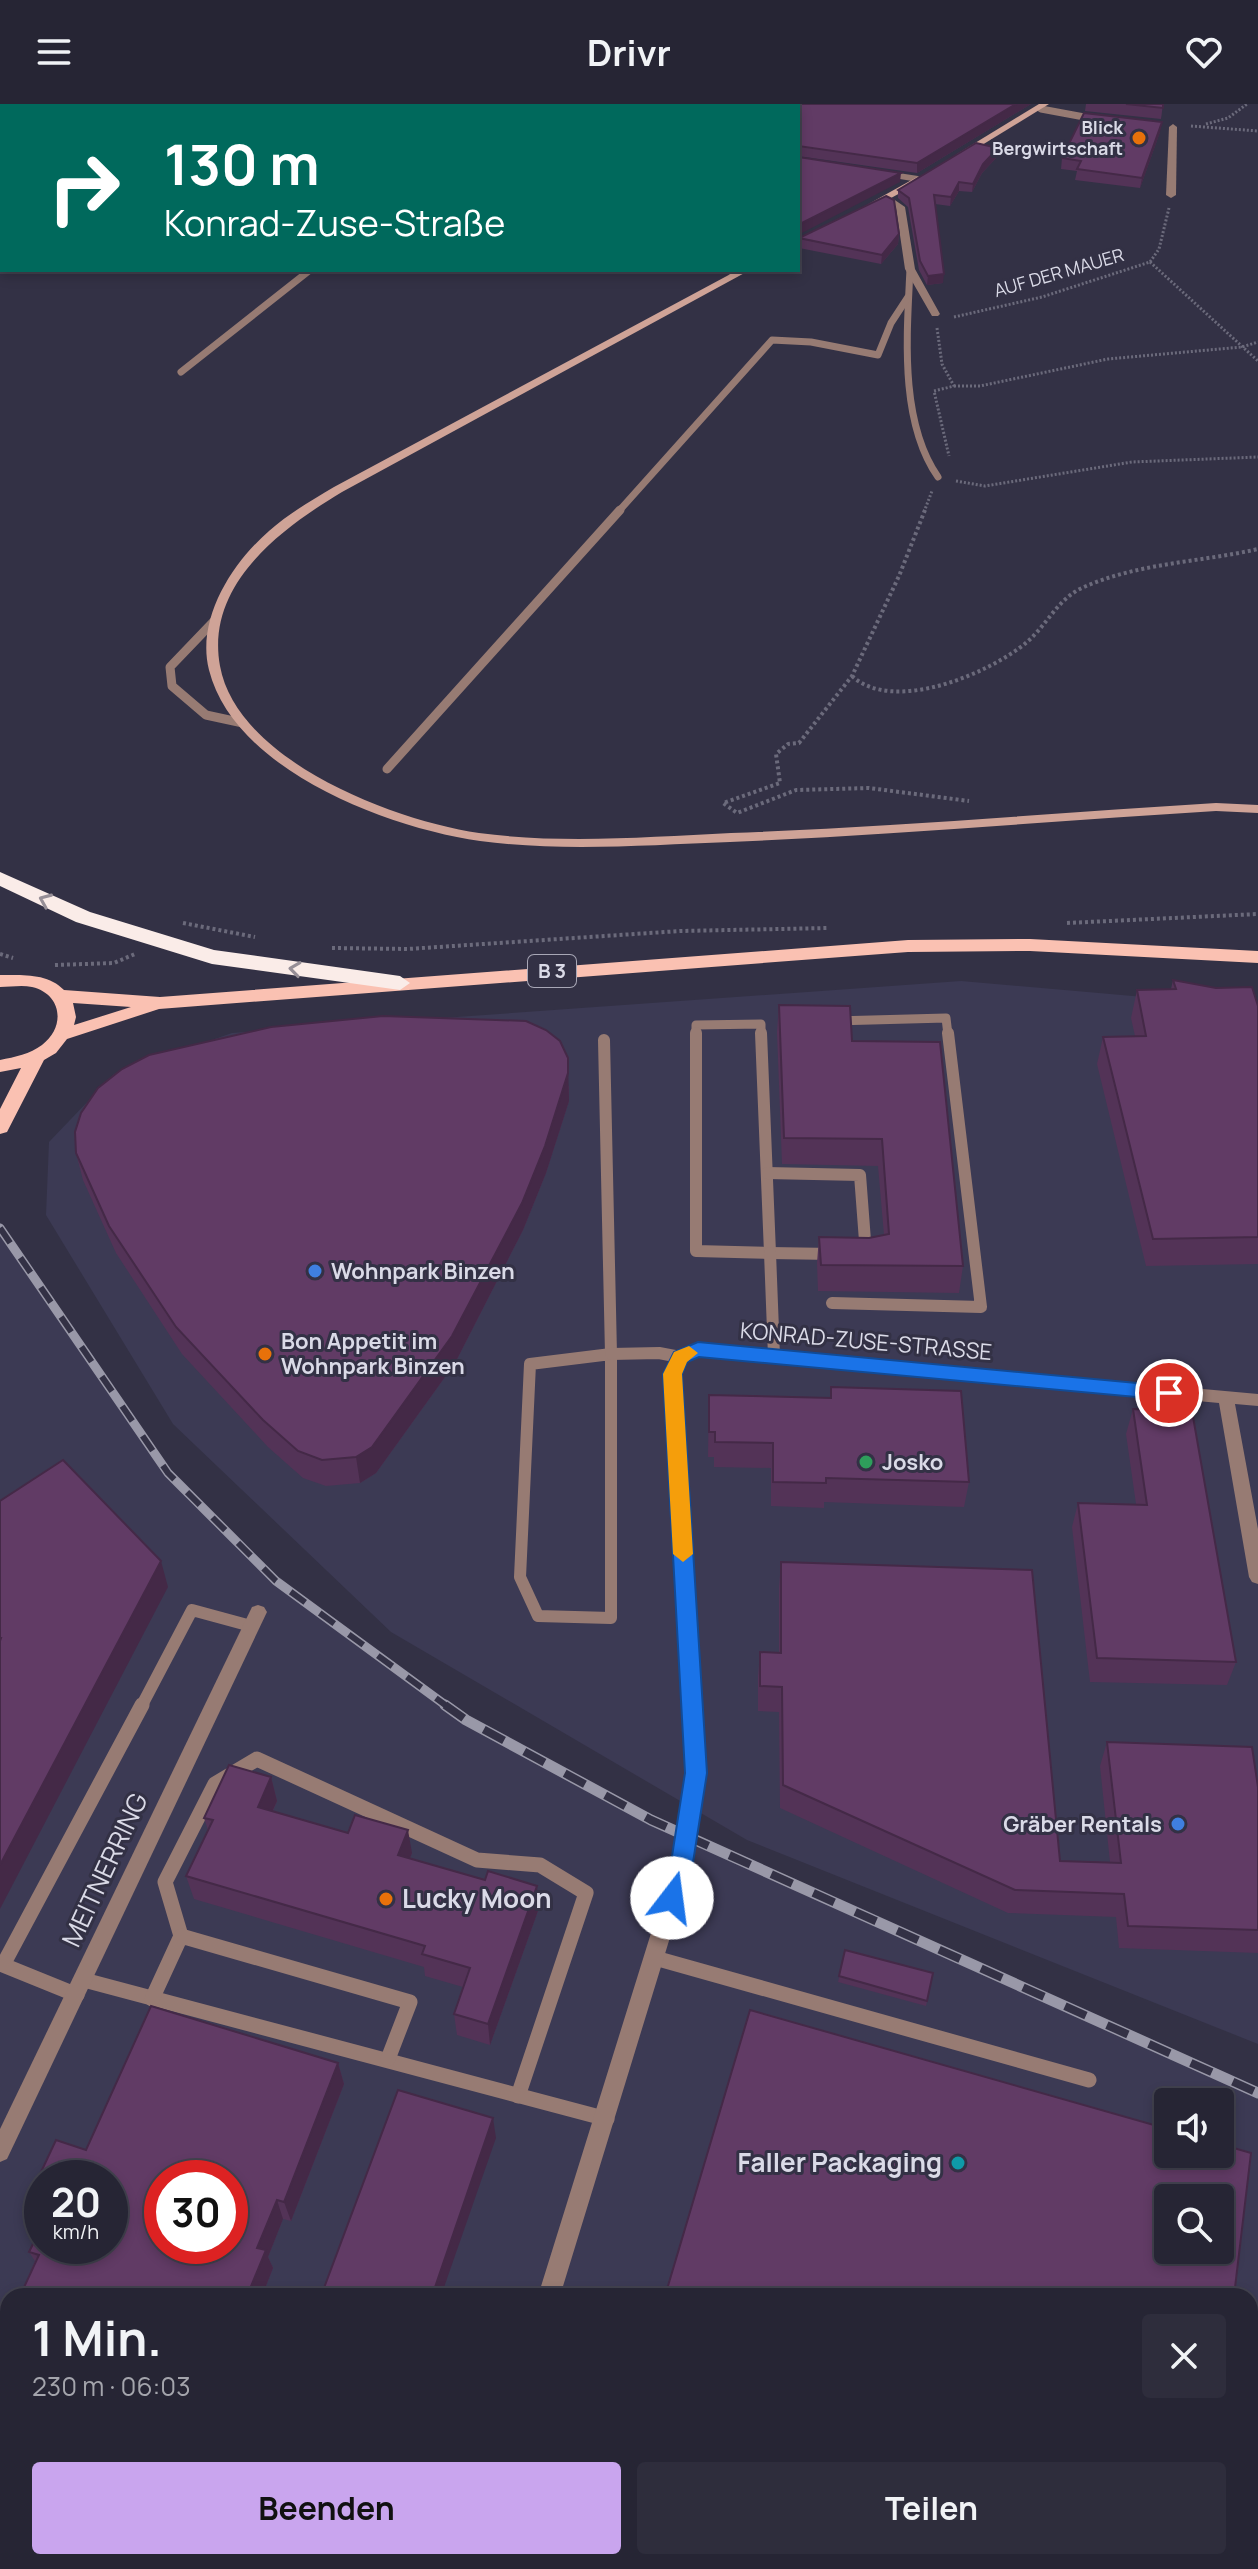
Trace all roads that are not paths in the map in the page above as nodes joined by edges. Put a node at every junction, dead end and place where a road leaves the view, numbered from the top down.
1 (1043, 106) edge
2 (1099, 119) edge
3 (1171, 127) dead end
4 (954, 158) edge
5 (861, 170) edge
6 (930, 172) edge
7 (918, 179) junction
8 (1171, 195) road end
9 (886, 198) junction
10 (861, 210) edge
11 (910, 269) junction
12 (307, 272) edge
13 (740, 272) edge
14 (908, 297) junction
15 (935, 314) road end
16 (181, 372) dead end
17 (938, 477) road end
18 (216, 619) junction
19 (243, 723) junction
20 (387, 769) dead end
21 (1258, 809) edge
22 (0, 878) edge
23 (1256, 957) edge
24 (3, 979) edge
25 (400, 983) junction
26 (63, 996) junction
27 (160, 1003) junction
28 (823, 1022) edge
29 (777, 1023) edge
30 (761, 1024) junction
31 (65, 1034) junction
32 (604, 1040) dead end
33 (36, 1057) junction
34 (0, 1066) edge
35 (0, 1127) edge
36 (767, 1173) junction
37 (770, 1253) junction
38 (832, 1303) dead end
39 (611, 1354) junction
40 (774, 1356) junction
41 (680, 1357) junction
42 (1226, 1398) junction
43 (1258, 1400) edge
44 (1258, 1577) edge
45 (255, 1619) joint
46 (181, 1936) junction
47 (655, 1958) junction
48 (80, 1988) junction
49 (152, 1999) junction
50 (388, 2059) junction
51 (1089, 2080) dead end
52 (518, 2096) junction
53 (607, 2119) junction
54 (0, 2152) edge
55 (552, 2288) edge

1 - 2 lane
1 - 4 street
3 - 8 street
5 - 7 street
6 - 7 street
7 - 9 street
9 - 10 street
9 - 11 street
11 - 14 lane
11 - 15 street
12 - 16 lane
13 - 18 street
14 - 17 lane
14 - 20 lane
18 - 19 street
18 - 19 lane
19 - 21 street
25 -> 22 highway
23 - 25 main road, B 3
24 - 26 main road, B 3
25 - 27 main road, B 3
26 - 27 main road, B 3
26 - 31 main road
27 - 31 main road, B 3
28 - 38 lane
29 - 30 lane
30 - 36 lane
30 - 37 lane
31 - 33 main road, B 3
32 - 39 lane
33 - 34 main road
33 - 35 main road, B 3
36 - 37 lane
36 - 37 lane
37 - 40 lane
39 - 39 lane
39 - 41 lane
40 - 41 street, KONRAD-ZUSE-STRASSE
40 - 42 street, KONRAD-ZUSE-STRASSE
41 - 47 street
42 - 43 street, KONRAD-ZUSE-STRASSE
42 - 44 street
45 - 48 street, MEITNERRING
45 - 48 lane
46 - 49 lane
46 - 50 lane
46 - 52 lane
47 - 51 lane
47 - 53 street
48 - 49 lane
48 - 54 street, MEITNERRING
49 - 50 lane
50 - 52 lane
52 - 53 lane
53 - 55 street

